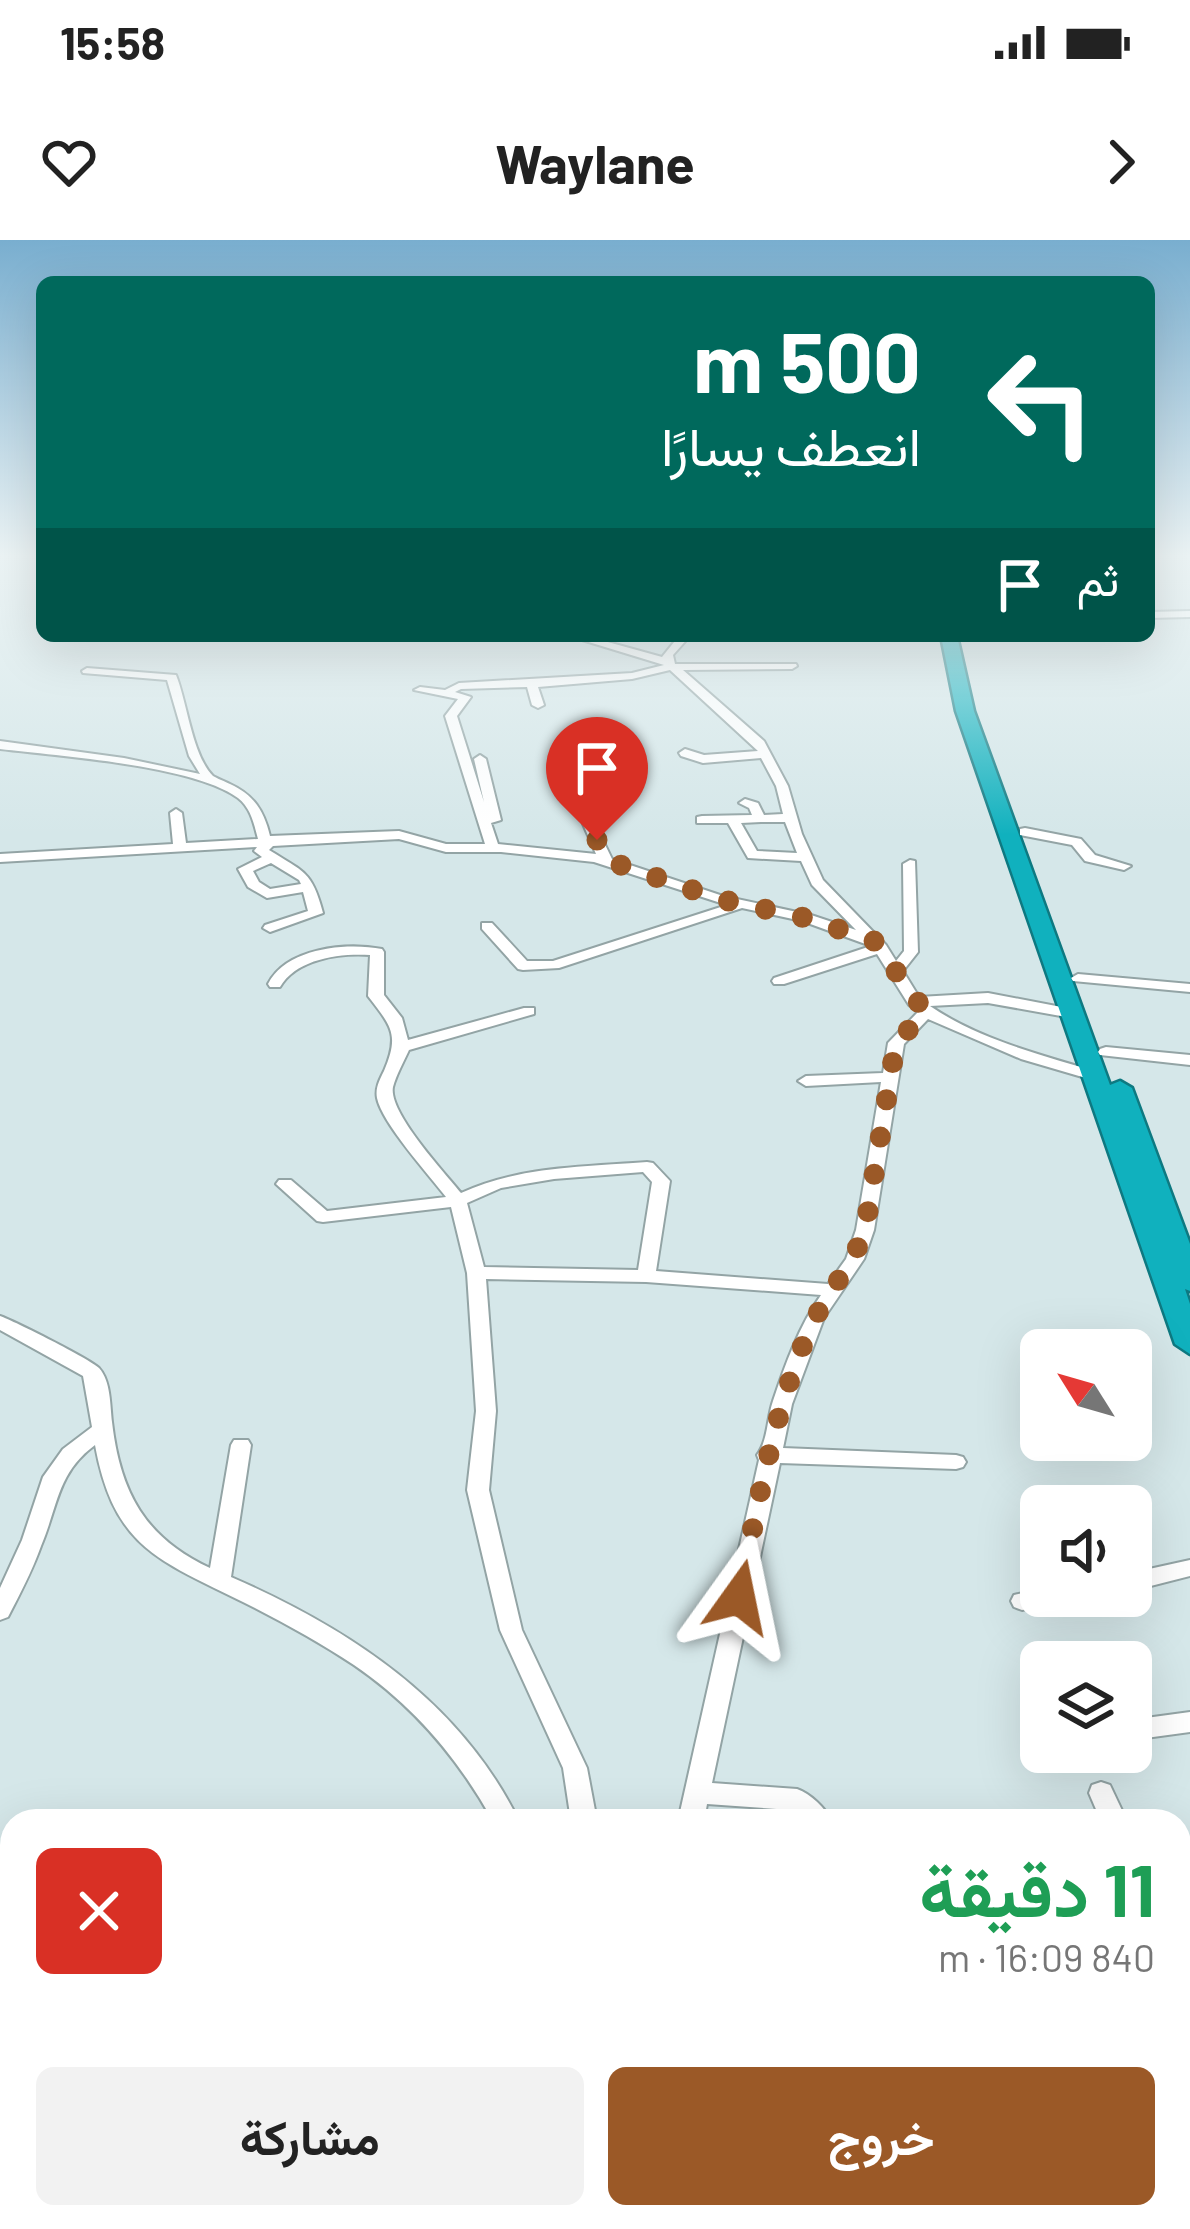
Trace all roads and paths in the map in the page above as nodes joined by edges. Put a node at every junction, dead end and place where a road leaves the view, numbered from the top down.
1 (616, 649) edge
2 (672, 649) edge
3 (952, 649) edge
4 (965, 649) edge
5 (669, 665) junction
6 (792, 666) dead end
7 (87, 671) dead end
8 (532, 684) junction
9 (420, 690) dead end
10 (450, 691) junction
11 (538, 705) dead end
12 (0, 745) edge
13 (685, 753) dead end
14 (766, 754) junction
15 (480, 759) dead end
16 (576, 776) dead end
17 (210, 780) junction
18 (745, 803) dead end
19 (176, 813) dead end
20 (789, 818) junction
21 (760, 819) junction
22 (702, 820) dead end
23 (733, 820) junction
24 (1025, 832) junction
25 (268, 840) junction
26 (179, 845) junction
27 (496, 848) junction
28 (805, 857) junction
29 (0, 858) edge
30 (272, 858) junction
31 (606, 860) junction
32 (910, 863) dead end
33 (1124, 866) dead end
34 (309, 887) junction
35 (741, 905) junction
36 (487, 926) dead end
37 (270, 928) dead end
38 (877, 944) junction
39 (896, 970) junction
40 (1078, 978) junction
41 (779, 981) dead end
42 (275, 984) dead end
43 (1190, 988) edge
44 (920, 1008) junction
45 (529, 1011) dead end
46 (1072, 1013) junction
47 (402, 1047) junction
48 (1106, 1052) junction
49 (1190, 1060) edge
50 (1096, 1076) junction
51 (890, 1077) junction
52 (806, 1081) dead end
53 (285, 1184) dead end
54 (458, 1201) junction
55 (476, 1273) junction
56 (646, 1276) junction
57 (1190, 1282) edge
58 (833, 1289) junction
59 (0, 1322) edge
60 (1190, 1344) edge
61 (103, 1430) junction
62 (241, 1444) dead end
63 (767, 1455) junction
64 (956, 1462) dead end
65 (1190, 1568) edge
66 (1152, 1577) edge
67 (219, 1580) junction
68 (0, 1610) edge
69 (1190, 1722) edge
70 (1152, 1727) edge
71 (698, 1793) junction
72 (1101, 1793) dead end
73 (499, 1809) edge
74 (582, 1809) edge
75 (694, 1809) edge
76 (806, 1809) edge
77 (1108, 1809) edge

1 - 5 street
2 - 5 street
3 - 46 highway
4 - 24 highway
5 - 6 street
5 - 8 street
5 - 14 street
7 - 17 street
8 - 10 street
8 - 11 street
9 - 10 street
10 - 27 street
12 - 17 street
13 - 14 street
14 - 20 street
15 - 27 street
16 - 31 street
17 - 25 street
18 - 21 street
19 - 26 street
20 - 21 street
20 - 28 street
21 - 23 street
22 - 23 street
23 - 28 street
24 - 33 street
24 - 40 highway
25 - 26 street
25 - 27 street
25 - 30 street
26 - 29 street
27 - 31 street
28 - 38 street
30 - 34 street
30 - 34 street
31 - 35 street
32 - 39 street
34 - 37 street
35 - 36 street
35 - 38 street
38 - 39 street
38 - 41 street
39 - 44 street
40 - 43 street
40 - 48 highway
42 - 47 street
44 - 46 street
44 - 50 street
44 - 51 street
45 - 47 street
46 - 50 highway
47 - 54 street
48 - 49 street
48 - 57 highway
50 - 60 highway
51 - 52 street
51 - 58 street
53 - 54 street
54 - 55 street
54 - 56 street
55 - 56 street
55 - 74 street
56 - 58 street
58 - 63 street
59 - 61 street
61 - 67 street
61 - 68 street
62 - 67 street
63 - 64 street
63 - 71 street
65 - 66 street
67 - 73 street
69 - 70 street
71 - 75 street
71 - 76 street
72 - 77 street

